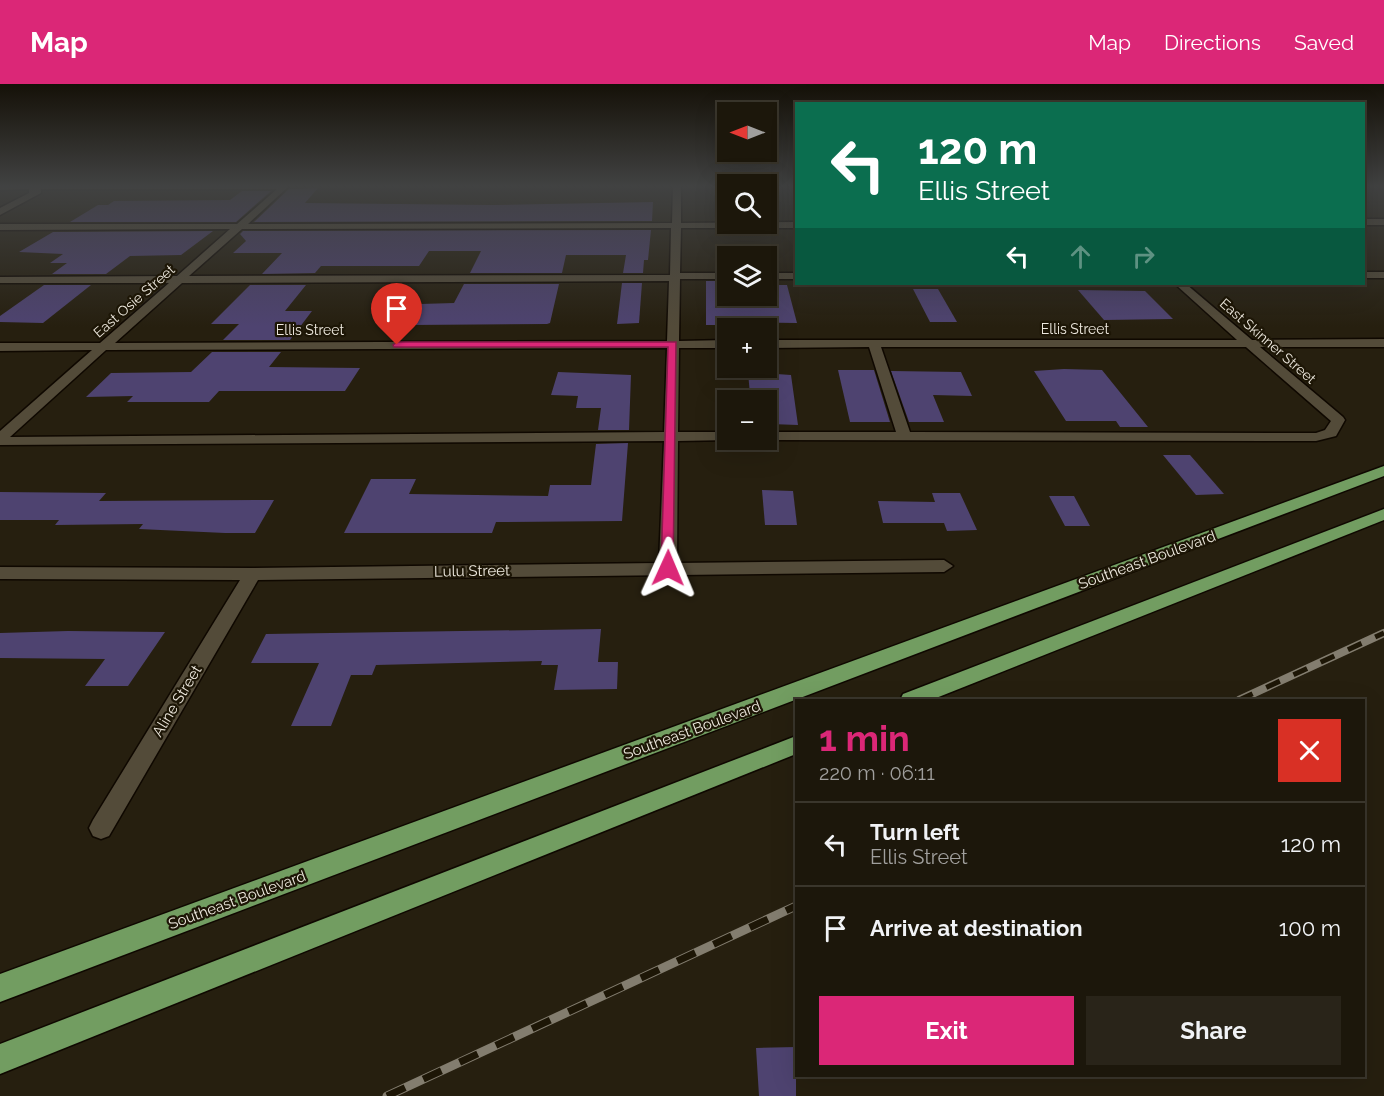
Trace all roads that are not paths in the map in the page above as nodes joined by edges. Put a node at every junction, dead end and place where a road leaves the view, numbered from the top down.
1 (234, 232) edge
2 (676, 232) edge
3 (1365, 275) edge
4 (1384, 275) edge
5 (717, 276) edge
6 (777, 276) edge
7 (795, 276) edge
8 (675, 277) junction
9 (181, 279) junction
10 (0, 280) edge
11 (1181, 285) edge
12 (1245, 342) junction
13 (1384, 343) edge
14 (673, 344) junction
15 (717, 344) edge
16 (777, 344) edge
17 (874, 344) junction
18 (105, 346) junction
19 (0, 347) edge
20 (671, 436) junction
21 (717, 436) edge
22 (777, 436) edge
23 (904, 436) junction
24 (0, 439) edge
25 (1384, 471) edge
26 (1384, 514) edge
27 (944, 566) dead end
28 (668, 568) junction
29 (0, 573) edge
30 (253, 574) junction
31 (913, 699) edge
32 (795, 745) edge
33 (101, 828) dead end
34 (0, 988) edge
35 (0, 1059) edge

1 - 9 street, East Osie Street
2 - 8 street
3 - 4 street
5 - 8 street
6 - 7 street
8 - 9 street
8 - 14 street
9 - 10 street
9 - 18 street, East Osie Street
11 - 12 street, East Skinner Street
12 - 13 street, Ellis Street
12 - 17 street, Ellis Street
12 - 23 street, East Skinner Street
14 - 15 street, Ellis Street
14 - 18 street, Ellis Street
14 - 20 street
16 - 17 street, Ellis Street
17 - 23 street
18 - 19 street, Ellis Street
18 - 24 street, East Osie Street
20 - 21 street
20 - 24 street
20 - 28 street
22 - 23 street
25 - 34 main road, Southeast Boulevard
26 - 31 main road
27 - 28 street, Lulu Street
28 - 30 street, Lulu Street
29 - 30 street, Lulu Street
30 - 33 street, Aline Street
32 - 35 main road

